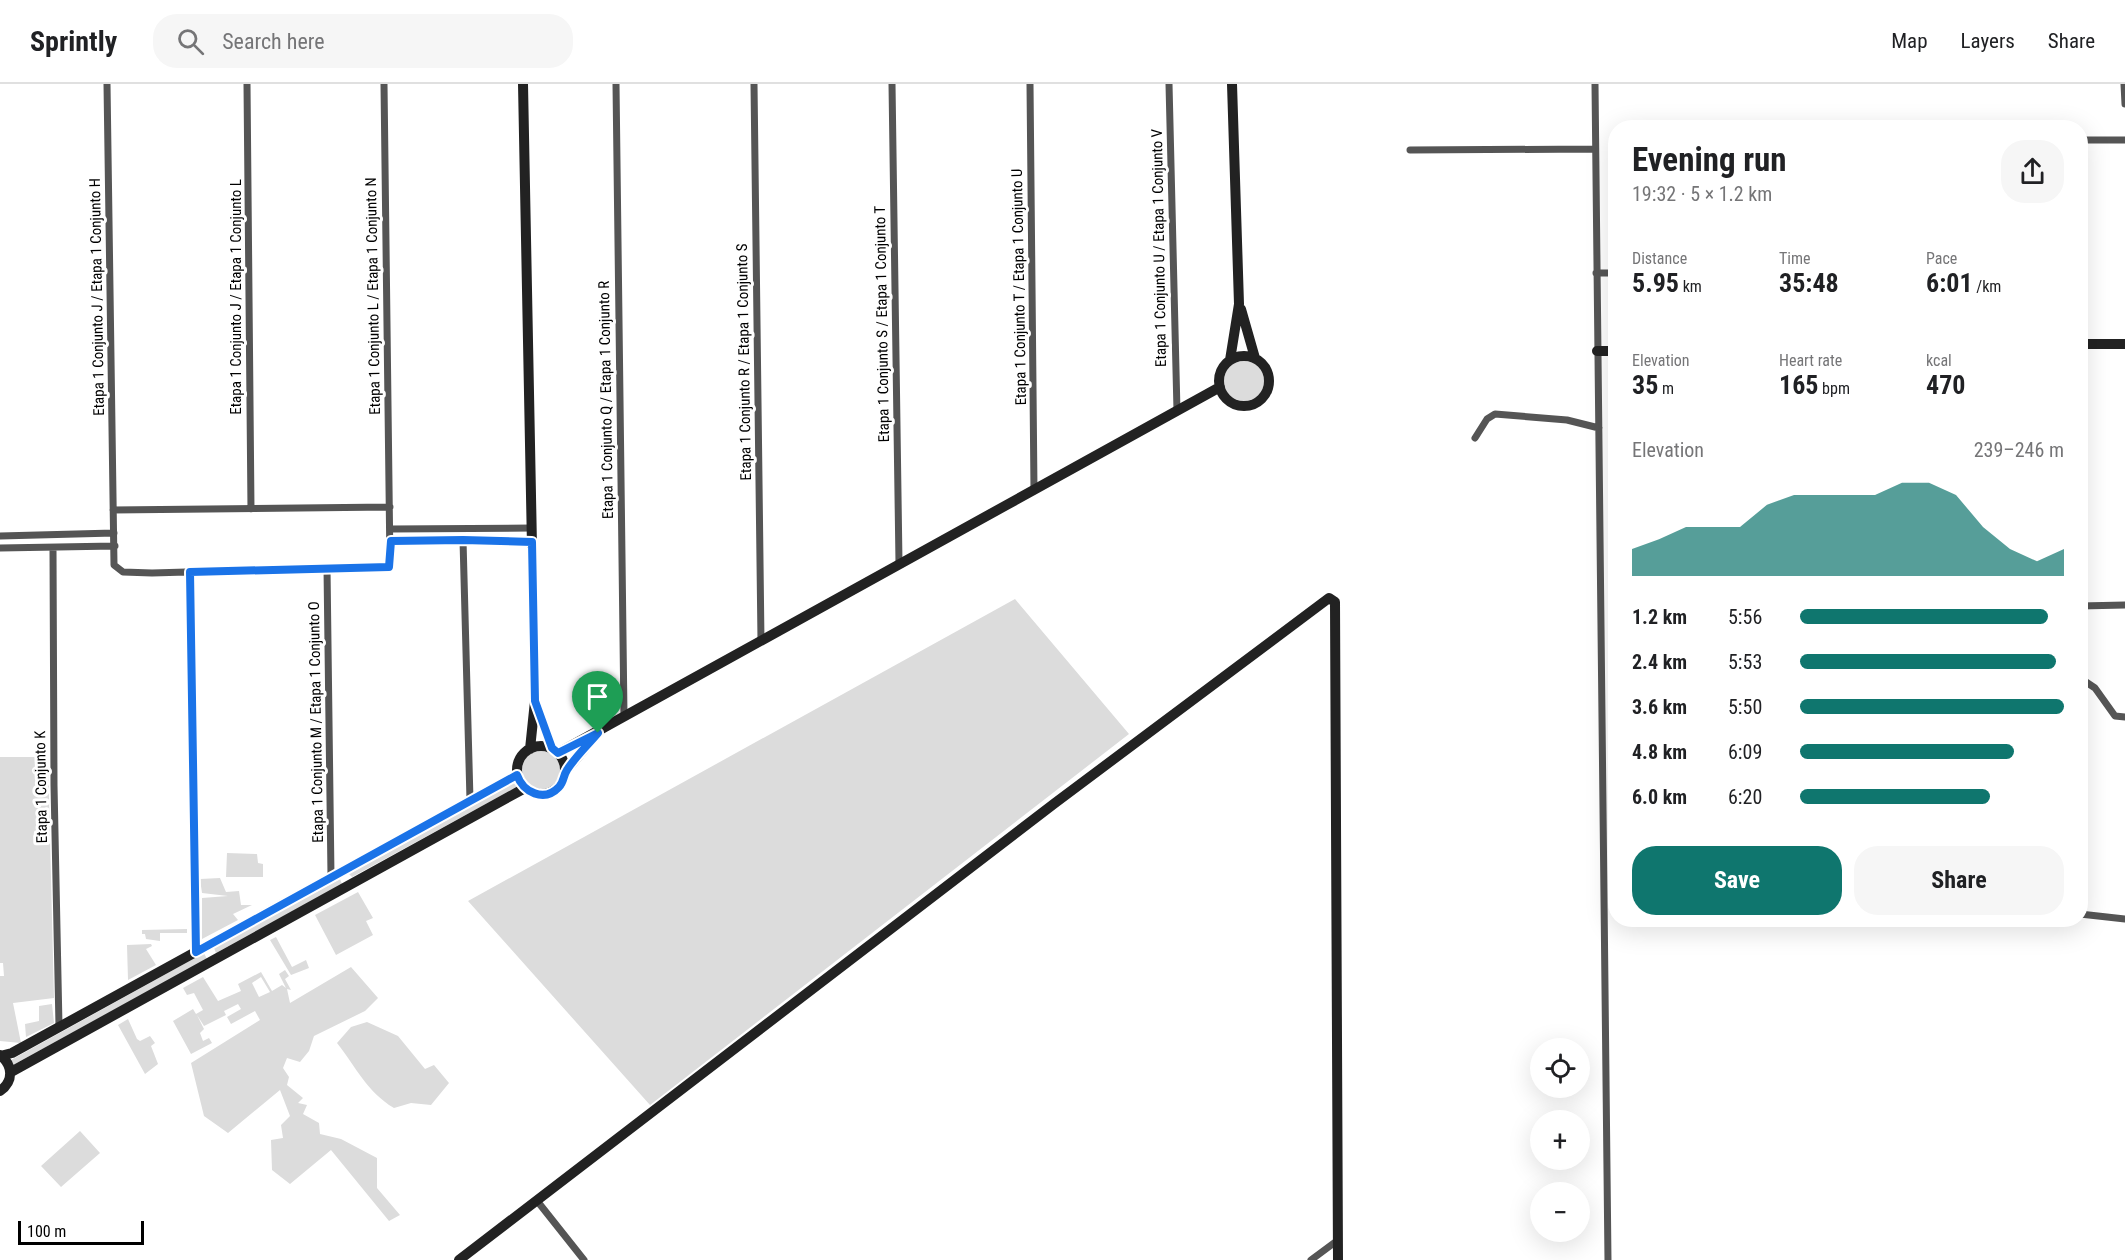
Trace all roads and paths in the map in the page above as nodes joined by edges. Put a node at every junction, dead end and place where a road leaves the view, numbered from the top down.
1 (107, 84) edge
2 (248, 84) edge
3 (384, 84) edge
4 (523, 84) edge
5 (615, 84) edge
6 (754, 84) edge
7 (892, 84) edge
8 (1030, 84) edge
9 (1169, 84) edge
10 (1232, 84) edge
11 (1595, 84) edge
12 (2124, 84) edge
13 (2125, 104) edge
14 (2088, 140) edge
15 (2125, 140) edge
16 (1594, 149) junction
17 (1410, 150) dead end
18 (1596, 273) junction
19 (1608, 273) edge
20 (1239, 304) junction
21 (2088, 344) edge
22 (2125, 344) edge
23 (1597, 351) junction
24 (1608, 351) edge
25 (1254, 358) junction
26 (1230, 360) junction
27 (1220, 387) junction
28 (1177, 411) junction
29 (1599, 428) junction
30 (1475, 438) dead end
31 (1034, 489) junction
32 (390, 507) junction
33 (251, 509) junction
34 (113, 510) junction
35 (391, 528) junction
36 (532, 528) junction
37 (114, 533) junction
38 (0, 536) edge
39 (463, 540) junction
40 (391, 541) junction
41 (532, 542) junction
42 (115, 546) junction
43 (0, 548) edge
44 (53, 548) junction
45 (899, 563) junction
46 (327, 568) junction
47 (190, 572) junction
48 (2125, 605) edge
49 (2088, 606) edge
50 (761, 641) junction
51 (2088, 683) edge
52 (535, 701) junction
53 (624, 716) junction
54 (2125, 717) edge
55 (598, 733) junction
56 (530, 749) junction
57 (555, 751) junction
58 (566, 771) junction
59 (517, 775) junction
60 (525, 788) junction
61 (470, 800) junction
62 (342, 870) junction
63 (331, 876) junction
64 (350, 884) junction
65 (2088, 915) edge
66 (2125, 919) edge
67 (207, 946) junction
68 (196, 952) junction
69 (213, 958) junction
70 (59, 1026) junction
71 (1, 1055) edge
72 (11, 1072) junction
73 (0, 1090) edge
74 (538, 1202) junction
75 (1338, 1240) junction
76 (459, 1260) edge
77 (584, 1260) edge
78 (1311, 1260) edge
79 (1338, 1260) edge
80 (1608, 1260) edge

1 - 34 street, Etapa 1 Conjunto J / Etapa 1 Conjunto H
2 - 33 street, Etapa 1 Conjunto J / Etapa 1 Conjunto L
3 - 32 street, Etapa 1 Conjunto L / Etapa 1 Conjunto N
4 - 36 street
5 - 53 street, Etapa 1 Conjunto Q / Etapa 1 Conjunto R
6 - 50 street, Etapa 1 Conjunto R / Etapa 1 Conjunto S
7 - 45 street, Etapa 1 Conjunto S / Etapa 1 Conjunto T
8 - 31 street, Etapa 1 Conjunto T / Etapa 1 Conjunto U
9 - 28 street, Etapa 1 Conjunto U / Etapa 1 Conjunto V
10 - 20 street
11 - 16 street
12 - 13 street
14 - 15 street
16 - 17 street
16 - 18 street
18 - 19 street
18 - 23 street
20 - 25 street
20 - 26 street
21 - 22 street
23 - 24 street
23 - 29 street
25 - 26 street
25 - 27 street
26 - 27 street
27 - 28 street
28 - 31 street
29 - 30 street
29 - 80 street
31 - 45 street
32 - 33 street
32 - 35 street, Etapa 1 Conjunto L / Etapa 1 Conjunto N
33 - 34 street
34 - 37 street, Etapa 1 Conjunto J / Etapa 1 Conjunto H
35 - 36 street
35 - 40 street, Etapa 1 Conjunto L / Etapa 1 Conjunto N
36 - 41 street
37 - 38 street
37 - 42 street, Etapa 1 Conjunto J / Etapa 1 Conjunto H
39 - 40 street
39 - 41 street
39 - 61 street
40 - 46 street, Etapa 1 Conjunto L / Etapa 1 Conjunto N
41 - 52 street
42 - 44 street
42 - 47 street, Etapa 1 Conjunto J / Etapa 1 Conjunto H
43 - 44 street
44 - 70 street, Etapa 1 Conjunto K
45 - 50 street
46 - 47 street
46 - 63 street, Etapa 1 Conjunto M / Etapa 1 Conjunto O
47 - 68 street
48 - 49 street
50 - 53 street
51 - 54 street
52 - 56 street
52 - 57 street
53 - 55 street
55 - 57 street
55 - 58 street
56 - 57 street
56 - 59 street
57 - 58 street
58 - 60 street
59 - 60 street
59 - 61 street
60 - 64 street
61 - 62 street
62 - 63 street
62 - 64 street
63 - 67 street
64 - 69 street
65 - 66 street
67 - 68 street
67 - 69 street
68 - 70 street
69 - 72 street
70 - 71 street
71 - 72 street
72 - 73 street
74 - 75 street
74 - 76 street
74 - 77 street
75 - 78 street
75 - 79 street

